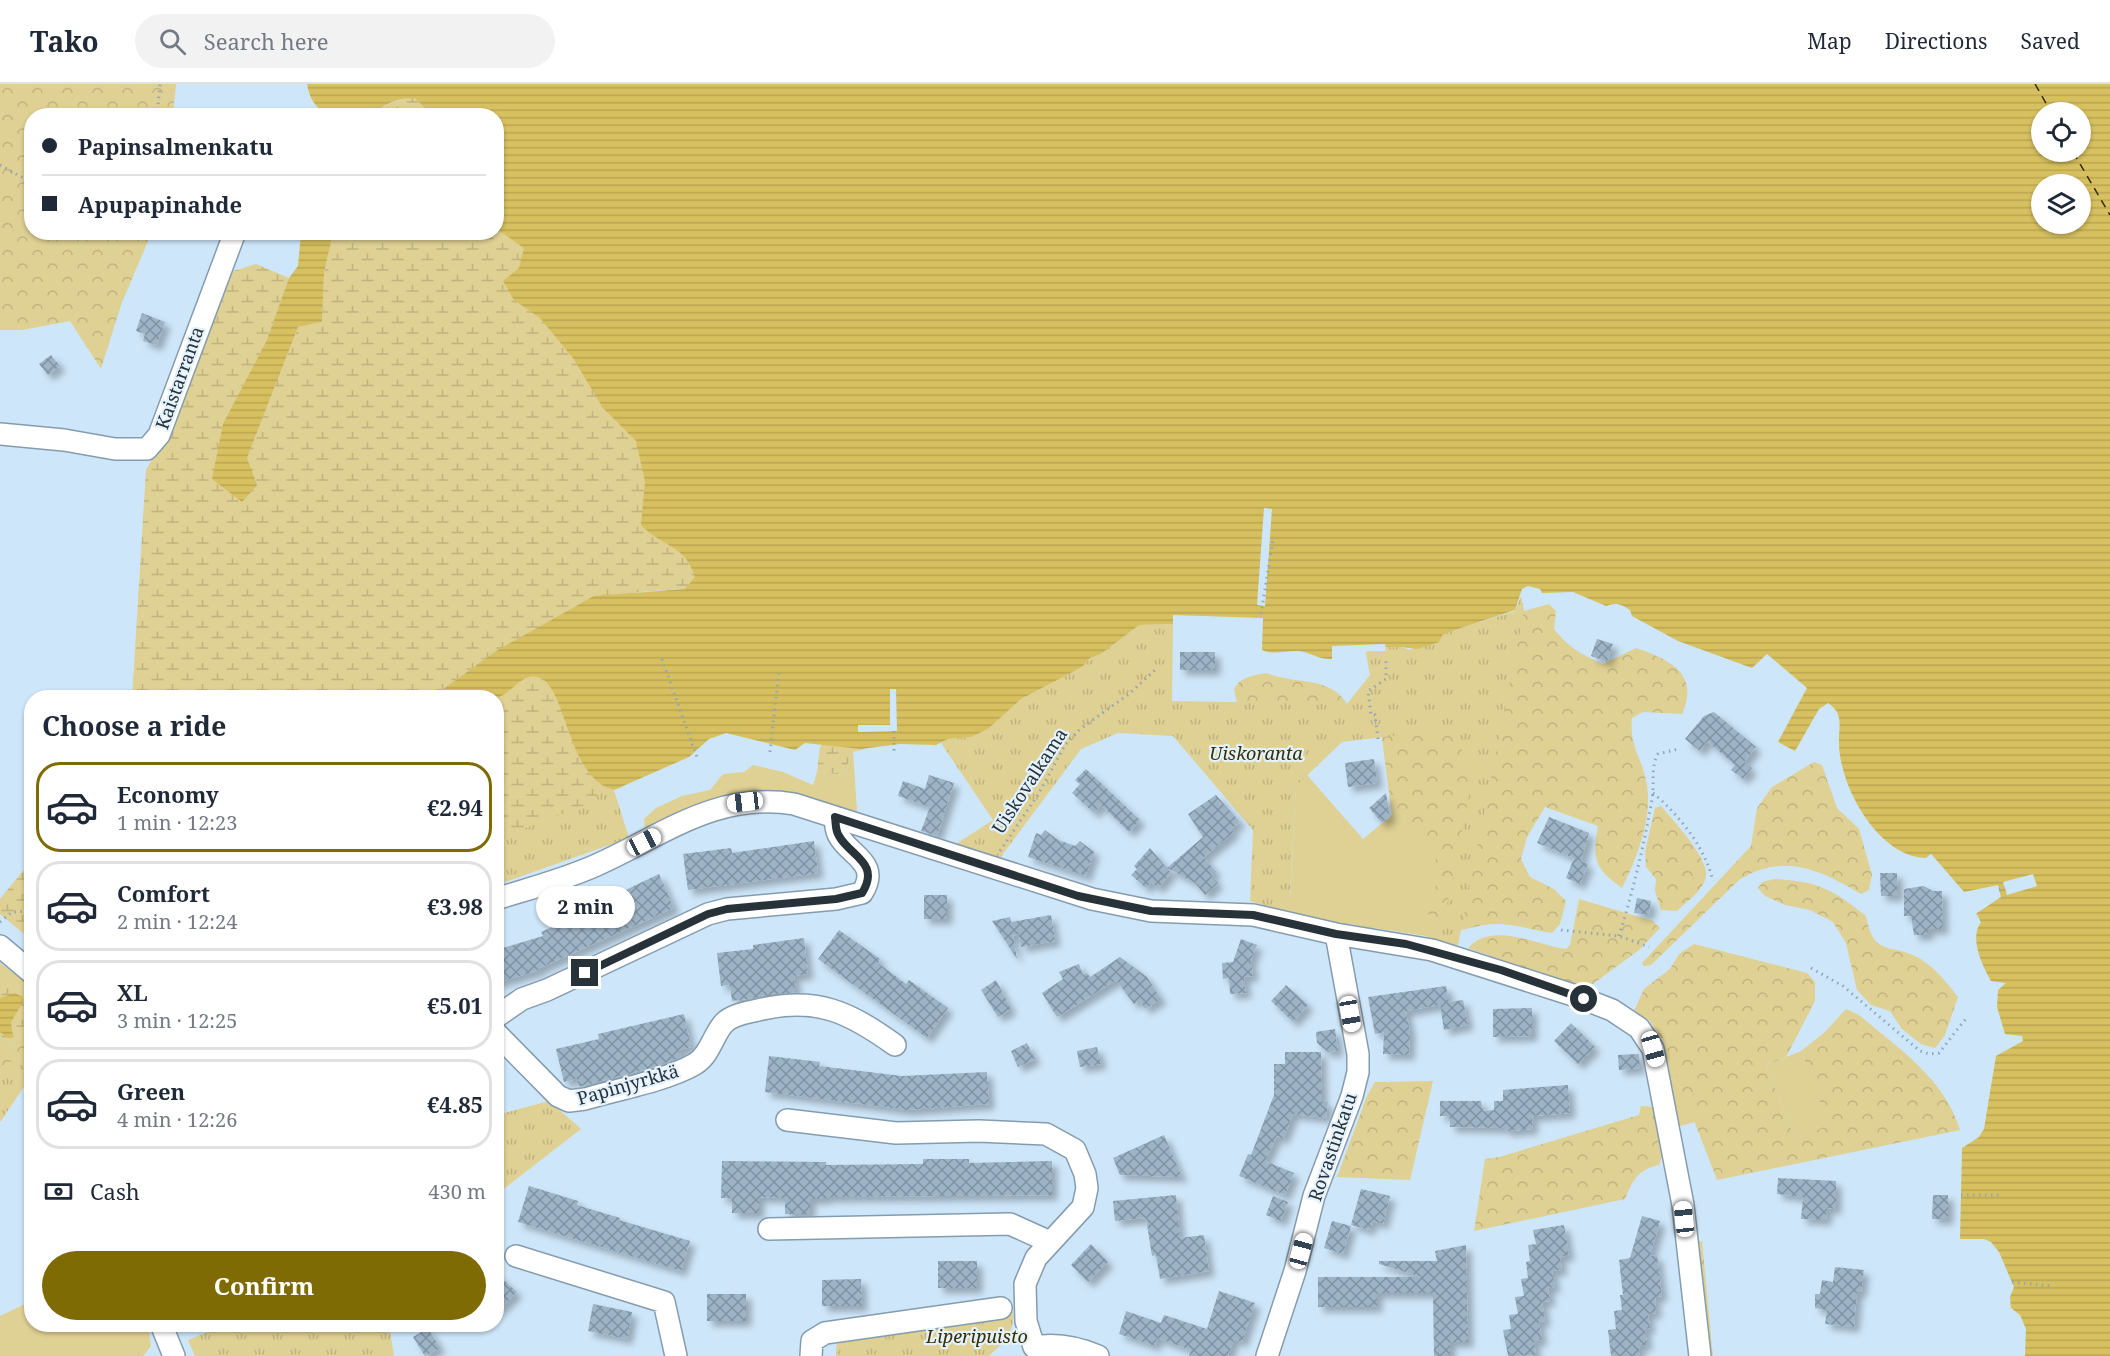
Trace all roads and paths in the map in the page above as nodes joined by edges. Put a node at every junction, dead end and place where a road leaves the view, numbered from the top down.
1 (160, 84) edge
2 (158, 108) edge
3 (0, 165) edge
4 (24, 178) edge
5 (232, 240) edge
6 (0, 434) edge
7 (1273, 540) dead end
8 (1261, 614) dead end
9 (662, 659) dead end
10 (1386, 661) dead end
11 (1155, 670) dead end
12 (779, 671) dead end
13 (894, 731) dead end
14 (1378, 739) dead end
15 (1678, 749) dead end
16 (894, 751) dead end
17 (770, 752) dead end
18 (698, 760) dead end
19 (1653, 793) junction
20 (835, 817) junction
21 (988, 867) junction
22 (1713, 881) dead end
23 (2005, 888) dead end
24 (2000, 890) dead end
25 (504, 896) edge
26 (24, 911) edge
27 (0, 922) edge
28 (1561, 930) dead end
29 (1336, 934) junction
30 (1619, 936) junction
31 (0, 946) edge
32 (1649, 947) dead end
33 (24, 966) edge
34 (1811, 968) dead end
35 (504, 1011) edge
36 (1968, 1016) dead end
37 (504, 1041) edge
38 (895, 1045) dead end
39 (787, 1120) dead end
40 (1961, 1195) dead end
41 (2001, 1195) dead end
42 (770, 1229) dead end
43 (1050, 1242) junction
44 (516, 1256) dead end
45 (2012, 1282) dead end
46 (2052, 1286) dead end
47 (1001, 1308) dead end
48 (163, 1332) edge
49 (170, 1354) edge
50 (676, 1356) edge
51 (811, 1356) edge
52 (1098, 1356) edge
53 (1267, 1356) edge
54 (1700, 1356) edge

1 - 2 path
3 - 4 path
5 - 6 street, Kaistarranta
7 - 8 path
9 - 18 path
10 - 14 path
11 - 21 path, Uiskovalkama
12 - 17 path
13 - 16 path
15 - 19 path
19 - 22 path
19 - 30 path
20 - 21 street
20 - 25 street
20 - 35 street
21 - 29 street
23 - 24 path
26 - 27 path
28 - 30 path
29 - 53 street, Rovastinkatu
29 - 54 street
30 - 32 path
31 - 33 street
34 - 36 path
37 - 38 street, Papinjyrkkä
39 - 43 street
40 - 41 path
42 - 43 street
43 - 52 street
44 - 50 street
45 - 46 path
47 - 51 street
48 - 49 street

